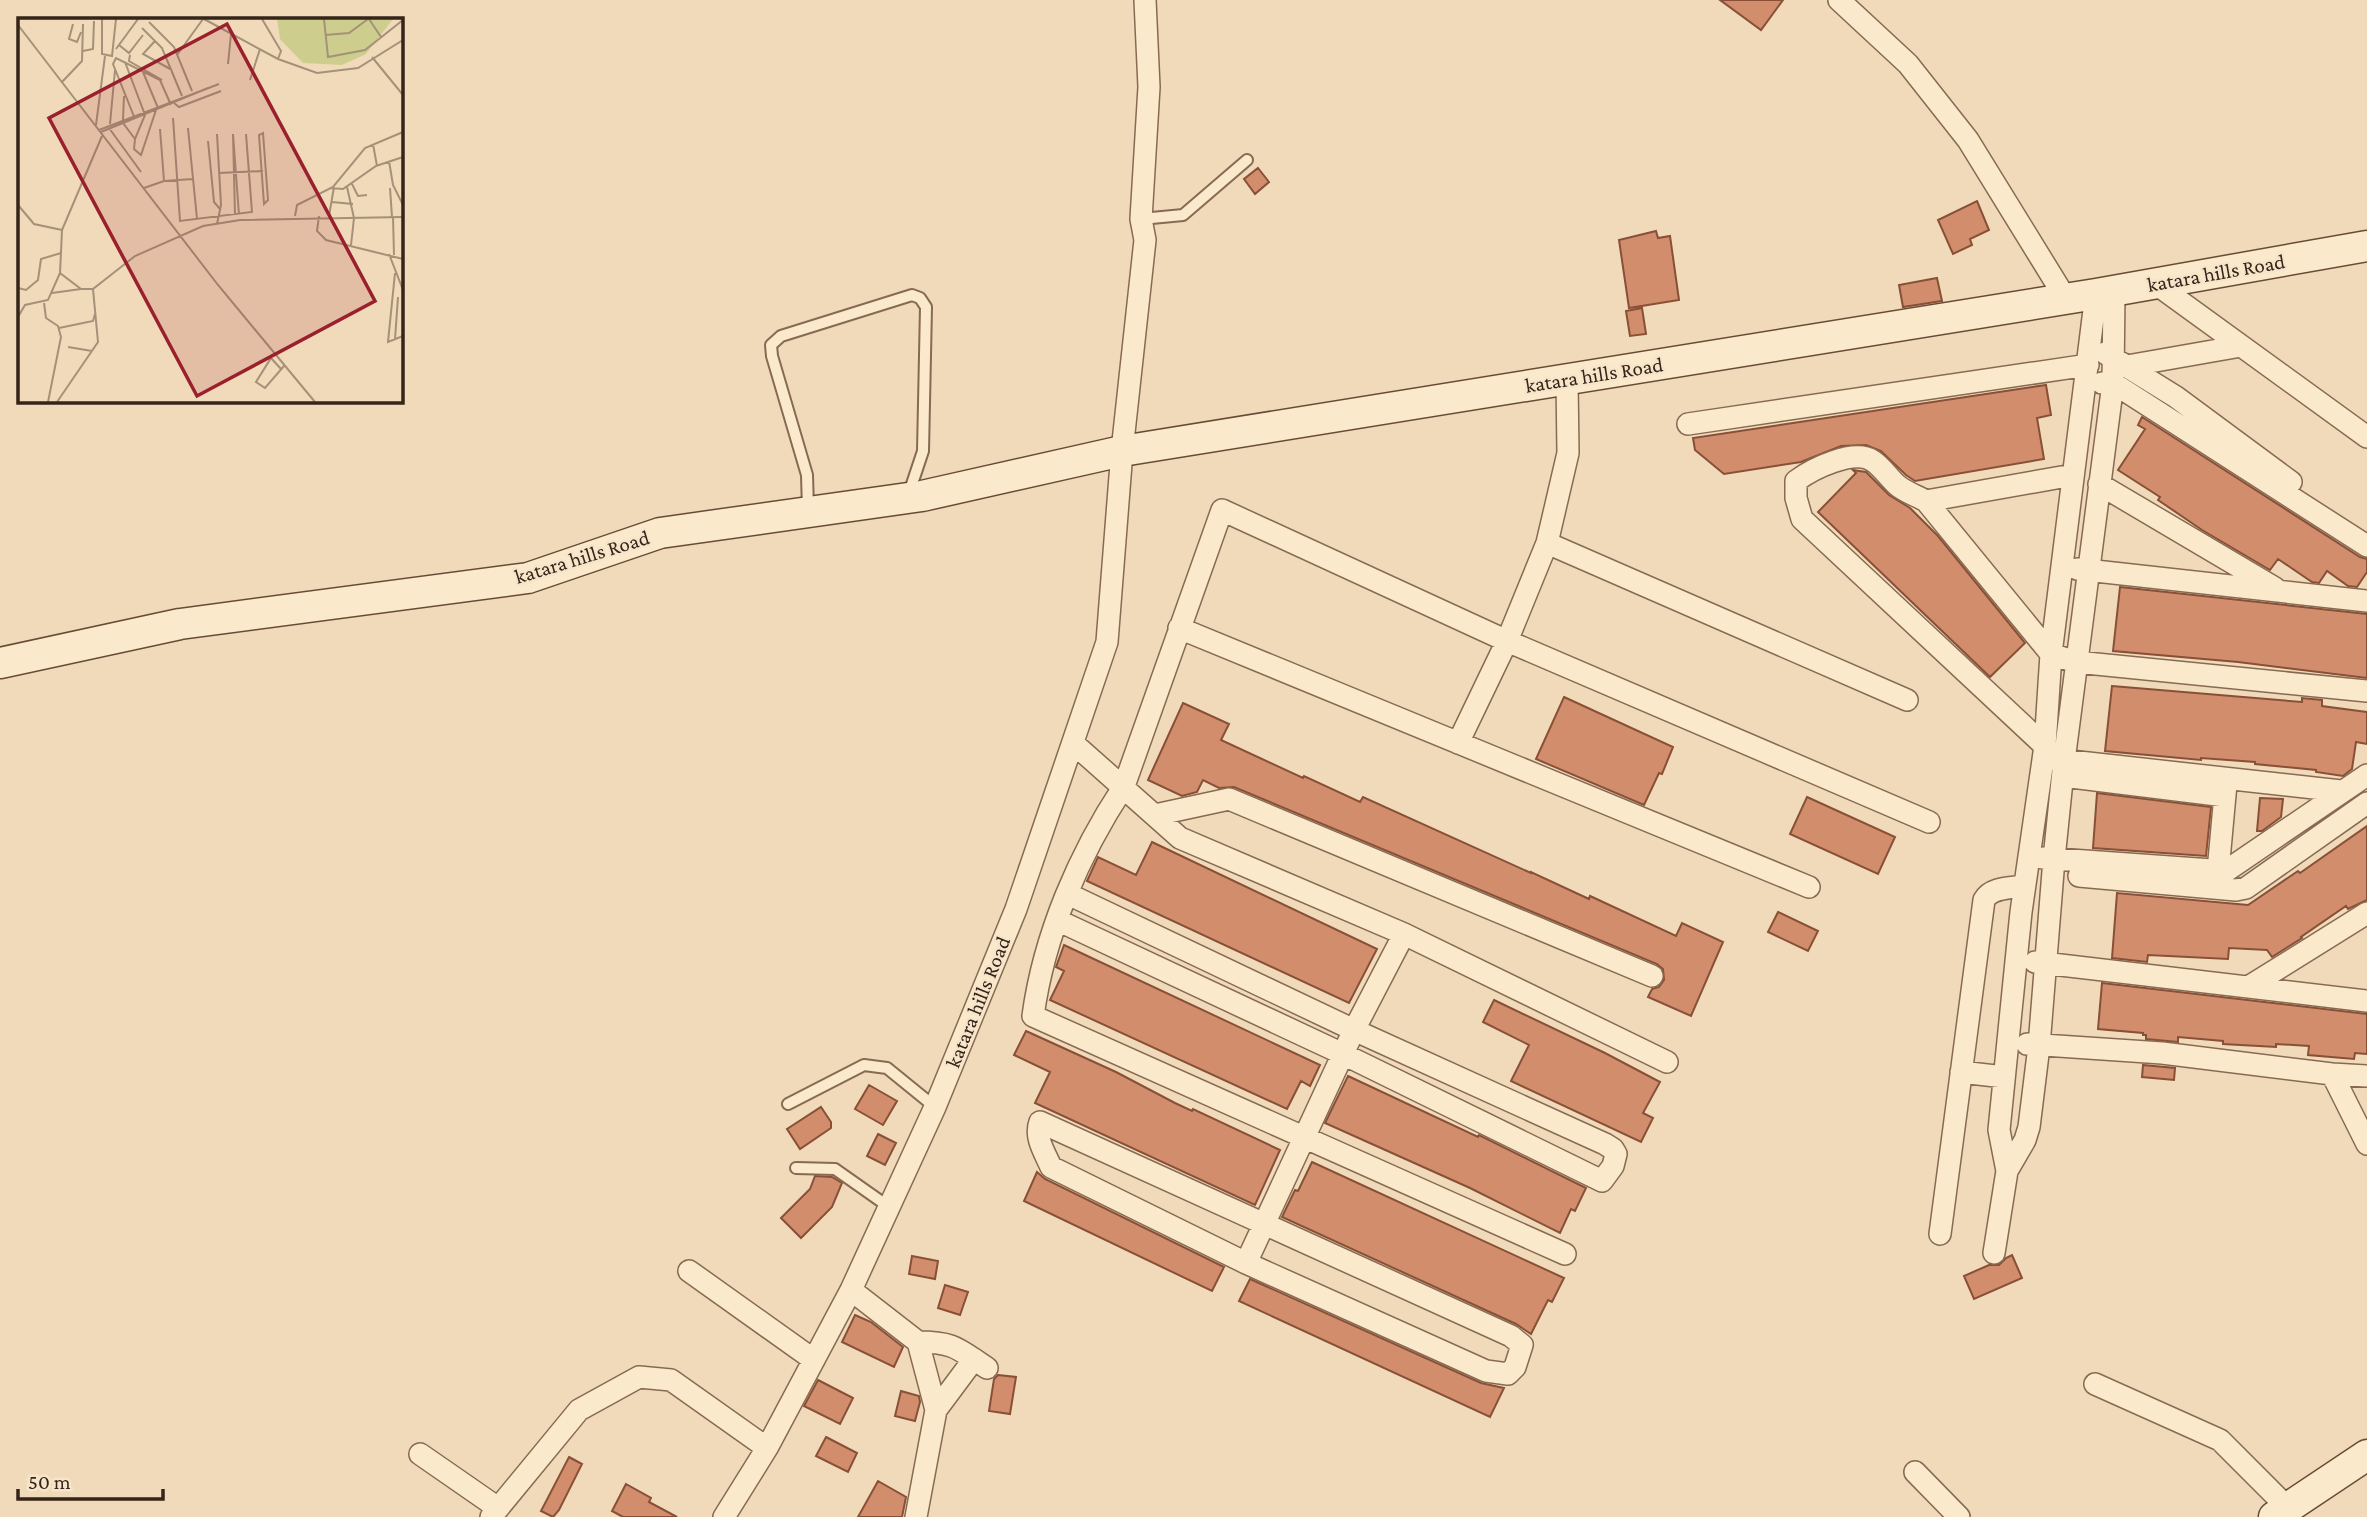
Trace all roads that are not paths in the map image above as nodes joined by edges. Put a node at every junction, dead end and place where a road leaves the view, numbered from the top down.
1 (1145, 0) edge
2 (1839, 0) edge
3 (1247, 160) dead end
4 (1141, 219) junction
5 (2367, 247) edge
6 (2156, 284) junction
7 (2105, 293) junction
8 (2066, 299) junction
9 (2241, 346) junction
10 (2121, 362) junction
11 (2088, 365) junction
12 (1567, 380) junction
13 (2113, 383) junction
14 (1688, 424) dead end
15 (2367, 437) edge
16 (1122, 451) junction
17 (2073, 475) junction
18 (2291, 483) dead end
19 (2099, 484) junction
20 (907, 498) junction
21 (1926, 501) junction
22 (808, 512) junction
23 (1547, 543) junction
24 (2367, 546) edge
25 (2062, 567) junction
26 (2090, 570) junction
27 (2281, 592) junction
28 (2367, 601) edge
29 (1179, 628) junction
30 (1507, 641) junction
31 (2051, 654) junction
32 (2076, 662) junction
33 (0, 663) edge
34 (2367, 691) edge
35 (1907, 700) dead end
36 (1073, 743) junction
37 (1458, 743) junction
38 (2054, 760) junction
39 (2367, 775) edge
40 (1124, 786) junction
41 (2226, 787) junction
42 (2341, 791) junction
43 (2367, 803) edge
44 (1155, 815) junction
45 (1929, 822) dead end
46 (2029, 856) junction
47 (2054, 866) junction
48 (2218, 871) junction
49 (2024, 886) junction
50 (1809, 887) dead end
51 (1068, 894) junction
52 (2367, 913) edge
53 (1057, 919) junction
54 (1404, 934) junction
55 (2016, 960) junction
56 (2047, 962) junction
57 (1653, 975) dead end
58 (2250, 986) junction
59 (2367, 1001) edge
60 (1354, 1030) junction
61 (2008, 1041) junction
62 (2039, 1046) junction
63 (1343, 1054) junction
64 (1667, 1062) dead end
65 (1961, 1072) junction
66 (2332, 1074) junction
67 (2367, 1076) edge
68 (2004, 1077) junction
69 (788, 1104) dead end
70 (935, 1107) junction
71 (1304, 1138) junction
72 (2367, 1144) edge
73 (796, 1168) dead end
74 (2007, 1171) junction
75 (889, 1207) junction
76 (1265, 1224) junction
77 (1940, 1234) dead end
78 (1994, 1253) dead end
79 (1565, 1254) dead end
80 (1246, 1263) junction
81 (689, 1271) dead end
82 (851, 1290) junction
83 (918, 1342) junction
84 (814, 1360) junction
85 (2095, 1384) dead end
86 (936, 1410) junction
87 (767, 1447) junction
88 (420, 1454) dead end
89 (2367, 1455) edge
90 (1915, 1472) dead end
91 (495, 1512) edge
92 (2281, 1512) edge
93 (728, 1515) edge
94 (916, 1517) edge
95 (1959, 1517) edge

1 - 4 street, katara hills Road
2 - 8 street
3 - 4 lane
4 - 16 street, katara hills Road
5 - 6 main road, katara hills Road
6 - 7 main road, katara hills Road
6 - 9 street
7 - 8 main road, katara hills Road
7 - 10 street
7 - 11 street
8 - 12 main road, katara hills Road
9 - 10 street
9 - 15 street
10 - 11 street
10 - 13 street
10 - 18 street
11 - 13 street
11 - 14 street
11 - 17 street
12 - 16 main road, katara hills Road
12 - 23 street
13 - 19 street
13 - 24 street
16 - 20 main road, katara hills Road
16 - 36 street, katara hills Road
17 - 21 street
17 - 25 street
19 - 26 street
19 - 27 street
20 - 22 main road, katara hills Road
20 - 22 lane
21 - 31 street
21 - 38 street
22 - 33 main road, katara hills Road
23 - 30 street
23 - 35 street
25 - 26 street
25 - 31 street
26 - 27 street
26 - 32 street
27 - 28 street
29 - 30 street
29 - 37 street
29 - 40 street
30 - 37 street
30 - 45 street
31 - 32 street
31 - 38 street
32 - 34 street
32 - 38 street
36 - 40 street
36 - 70 street, katara hills Road
37 - 50 street
38 - 41 street
38 - 46 street
38 - 47 street
39 - 42 street
40 - 44 street
40 - 51 street
41 - 42 street
41 - 48 street
42 - 48 street
43 - 47 street
44 - 54 street
44 - 57 street
46 - 47 street
46 - 49 street
47 - 48 street
47 - 56 street
49 - 55 street
49 - 65 street
51 - 53 street
51 - 60 street
52 - 58 street
53 - 63 street
53 - 71 street
54 - 60 street
54 - 64 street
55 - 56 street
55 - 61 street
56 - 58 street
56 - 62 street
58 - 59 street
60 - 63 street
60 - 63 street
61 - 62 street
61 - 68 street
62 - 66 street
62 - 74 street
63 - 71 street
65 - 68 street
65 - 77 street
66 - 67 street
66 - 72 street
68 - 74 street
69 - 70 lane
70 - 75 street, katara hills Road
71 - 76 street
71 - 79 street
73 - 75 lane
74 - 78 street
75 - 82 street, katara hills Road
76 - 80 street
76 - 80 street
76 - 80 street
81 - 84 street
82 - 83 street
82 - 84 street, katara hills Road
83 - 86 street
83 - 86 street
84 - 87 street, katara hills Road
85 - 92 street
86 - 94 street
87 - 91 street
87 - 93 street, katara hills Road
88 - 91 street
89 - 92 main road
90 - 95 street

